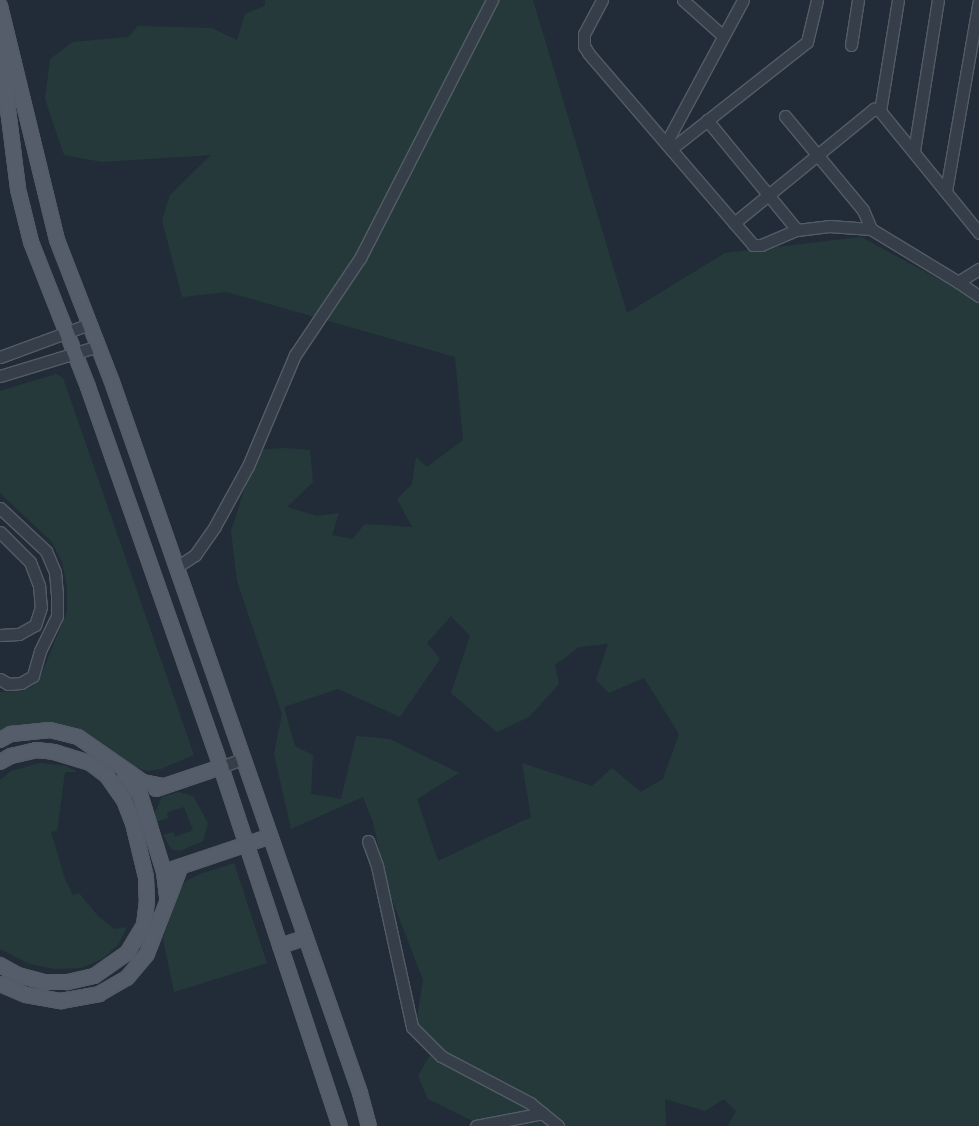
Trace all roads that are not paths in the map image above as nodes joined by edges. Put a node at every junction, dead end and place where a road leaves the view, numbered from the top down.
1 (492, 0) edge
2 (602, 0) edge
3 (683, 0) edge
4 (743, 0) edge
5 (817, 0) edge
6 (858, 0) edge
7 (898, 0) edge
8 (938, 0) edge
9 (978, 0) edge
10 (0, 6) edge
11 (722, 35) junction
12 (851, 45) dead end
13 (4, 48) edge
14 (880, 111) junction
15 (785, 116) dead end
16 (708, 120) junction
17 (668, 146) junction
18 (914, 151) junction
19 (817, 156) junction
20 (946, 190) junction
21 (769, 195) junction
22 (734, 223) junction
23 (871, 229) junction
24 (797, 230) junction
25 (979, 232) edge
26 (979, 269) edge
27 (958, 282) junction
28 (979, 296) edge
29 (89, 324) junction
30 (66, 333) junction
31 (98, 346) junction
32 (75, 353) junction
33 (0, 357) edge
34 (0, 376) edge
35 (0, 508) edge
36 (0, 532) edge
37 (175, 568) junction
38 (0, 635) edge
39 (0, 679) edge
40 (0, 740) edge
41 (242, 759) junction
42 (0, 762) edge
43 (119, 767) junction
44 (221, 767) junction
45 (164, 786) junction
46 (140, 794) junction
47 (124, 800) junction
48 (268, 837) junction
49 (368, 841) dead end
50 (247, 846) junction
51 (181, 866) junction
52 (164, 872) junction
53 (146, 877) junction
54 (167, 900) junction
55 (304, 938) junction
56 (280, 946) junction
57 (0, 965) edge
58 (0, 984) edge
59 (543, 1113) junction
60 (340, 1126) edge
61 (369, 1126) edge
62 (476, 1126) edge
63 (558, 1126) edge

1 - 37 street
2 - 17 street
3 - 11 street
4 - 11 street
5 - 16 street
6 - 12 street
7 - 14 street
8 - 18 street
9 - 20 street
10 - 13 main road
11 - 17 street
13 - 29 main road
13 - 30 main road
14 - 18 street
14 - 19 street
15 - 19 street
16 - 17 street
16 - 21 street
17 - 22 street
18 - 20 street
19 - 21 street
19 - 23 street
20 - 25 street
21 - 22 street
21 - 24 street
22 - 24 street
23 - 24 street
23 - 27 street
26 - 27 street
27 - 28 street
29 - 30 street
29 - 31 main road
30 - 32 main road
30 - 33 street
31 - 32 street
31 - 37 main road
32 - 34 street
32 - 44 main road
35 - 39 street
36 - 38 street
37 - 41 main road
40 - 43 main road
41 - 44 street
41 - 48 main road
42 - 47 main road
43 - 45 main road
43 - 46 main road
44 - 45 main road
44 - 50 main road
45 - 46 main road
46 - 47 main road
46 - 52 main road
47 - 53 main road
48 - 50 main road
48 - 55 main road
49 - 59 street
50 - 51 main road
50 - 56 main road
51 - 52 main road
51 - 54 main road
52 - 53 main road
52 - 54 main road
53 - 57 main road
54 - 58 main road
55 - 56 main road
55 - 61 main road
56 - 60 main road
59 - 62 street
59 - 63 street

